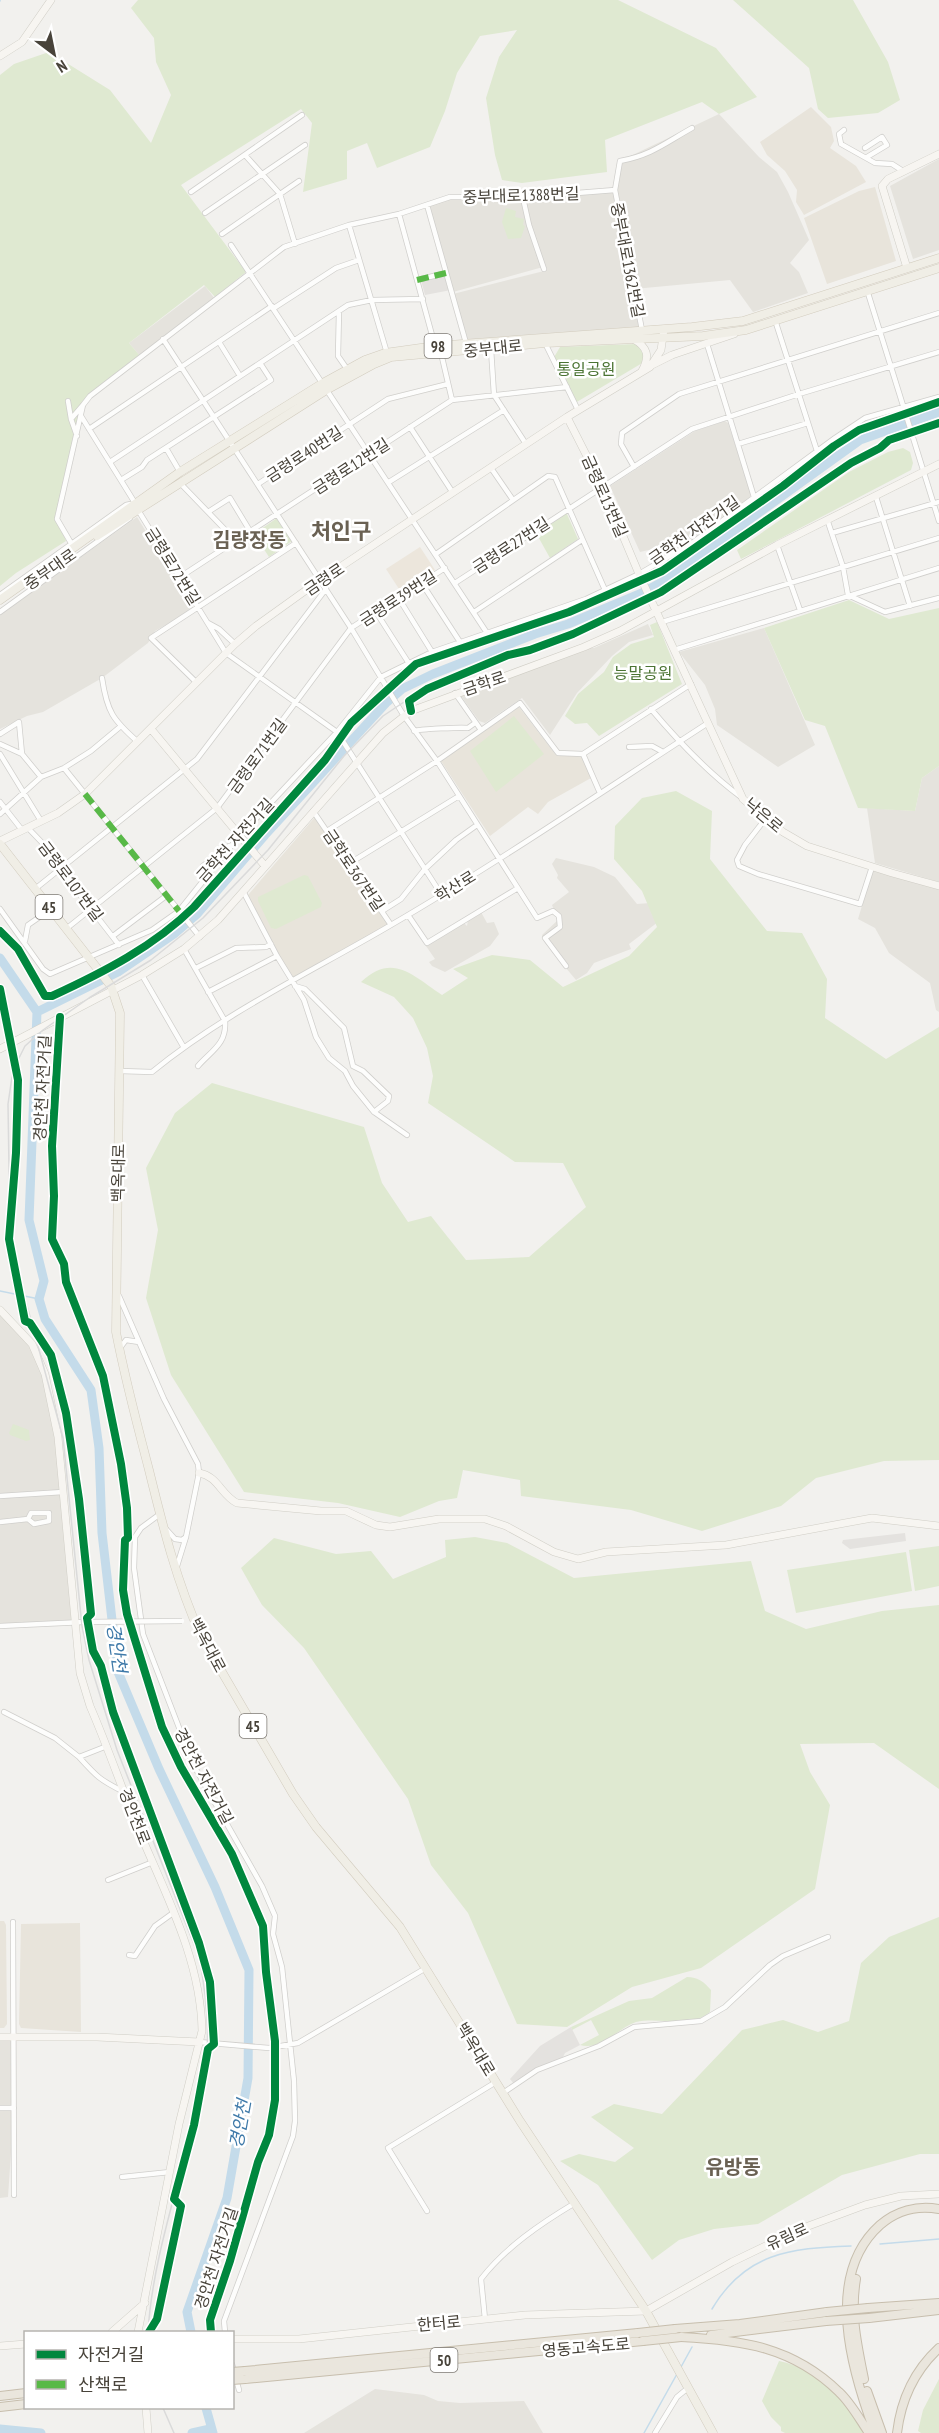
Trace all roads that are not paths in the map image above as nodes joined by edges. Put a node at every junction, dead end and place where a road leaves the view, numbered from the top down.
1 (51, 0) edge
2 (0, 56) edge
3 (302, 115) dead end
4 (692, 128) dead end
5 (844, 130) dead end
6 (305, 145) dead end
7 (865, 148) dead end
8 (939, 153) edge
9 (245, 155) junction
10 (867, 158) junction
11 (903, 171) junction
12 (262, 174) junction
13 (299, 181) dead end
14 (615, 190) junction
15 (190, 192) dead end
16 (280, 194) junction
17 (523, 198) junction
18 (427, 205) junction
19 (205, 213) dead end
20 (399, 214) junction
21 (349, 225) junction
22 (222, 234) dead end
23 (295, 244) junction
24 (231, 245) dead end
25 (939, 258) edge
26 (359, 260) junction
27 (907, 268) junction
28 (939, 268) edge
29 (544, 269) dead end
30 (446, 273) junction
31 (249, 274) junction
32 (417, 280) junction
33 (867, 290) junction
34 (423, 299) junction
35 (372, 300) junction
36 (273, 307) junction
37 (339, 311) junction
38 (939, 313) edge
39 (775, 320) junction
40 (642, 330) junction
41 (746, 330) junction
42 (880, 331) junction
43 (664, 333) junction
44 (631, 338) junction
45 (164, 339) junction
46 (295, 340) junction
47 (219, 342) junction
48 (466, 343) junction
49 (545, 343) junction
50 (707, 344) junction
51 (435, 346) junction
52 (491, 349) junction
53 (939, 352) edge
54 (387, 353) junction
55 (441, 353) junction
56 (788, 359) junction
57 (260, 363) junction
58 (181, 367) junction
59 (650, 367) junction
60 (891, 367) junction
61 (347, 369) junction
62 (640, 373) junction
63 (240, 376) junction
64 (719, 380) junction
65 (448, 384) junction
66 (326, 386) junction
67 (567, 387) junction
68 (799, 394) junction
69 (494, 395) junction
70 (939, 397) edge
71 (203, 400) junction
72 (452, 400) junction
73 (68, 401) dead end
74 (83, 405) junction
75 (904, 408) junction
76 (504, 410) junction
77 (578, 410) junction
78 (81, 416) junction
79 (214, 417) junction
80 (567, 417) junction
81 (729, 417) junction
82 (70, 419) junction
83 (350, 423) junction
84 (808, 423) junction
85 (410, 427) junction
86 (89, 429) junction
87 (77, 436) junction
88 (526, 444) junction
89 (738, 444) junction
90 (233, 445) junction
91 (165, 448) junction
92 (818, 451) junction
93 (370, 453) junction
94 (429, 456) junction
95 (110, 462) junction
96 (939, 464) edge
97 (634, 467) junction
98 (491, 468) junction
99 (924, 471) junction
100 (180, 472) junction
101 (121, 480) junction
102 (389, 482) junction
103 (180, 483) junction
104 (258, 484) junction
105 (602, 486) junction
106 (453, 493) junction
107 (754, 497) junction
108 (876, 497) junction
109 (513, 500) junction
110 (936, 503) edge
111 (137, 506) junction
112 (568, 508) junction
113 (208, 512) junction
114 (277, 514) junction
115 (884, 517) junction
116 (414, 520) junction
117 (939, 521) edge
118 (828, 522) junction
119 (250, 531) junction
120 (832, 533) junction
121 (939, 538) edge
122 (582, 540) junction
123 (236, 541) junction
124 (71, 543) junction
125 (296, 543) junction
126 (777, 545) junction
127 (894, 552) junction
128 (436, 554) junction
129 (843, 567) junction
130 (445, 568) junction
131 (939, 568) edge
132 (640, 576) junction
133 (180, 577) junction
134 (902, 579) junction
135 (320, 581) junction
136 (422, 582) junction
137 (791, 582) junction
138 (455, 583) junction
139 (326, 589) junction
140 (605, 590) junction
141 (0, 595) edge
142 (848, 595) junction
143 (398, 597) junction
144 (939, 598) edge
145 (0, 602) edge
146 (910, 606) junction
147 (199, 608) junction
148 (800, 610) junction
149 (0, 612) edge
150 (376, 612) junction
151 (474, 612) junction
152 (657, 612) junction
153 (662, 622) junction
154 (208, 623) junction
155 (351, 628) junction
156 (487, 633) junction
157 (460, 642) junction
158 (235, 644) junction
159 (674, 650) junction
160 (432, 652) junction
161 (226, 653) junction
162 (408, 662) junction
163 (258, 676) junction
164 (381, 677) junction
165 (102, 678) dead end
166 (197, 683) junction
167 (691, 684) junction
168 (454, 693) junction
169 (295, 703) junction
170 (651, 709) junction
171 (403, 714) junction
172 (475, 723) junction
173 (708, 723) junction
174 (121, 726) junction
175 (151, 729) junction
176 (481, 730) junction
177 (414, 731) junction
178 (337, 732) junction
179 (0, 735) edge
180 (138, 742) junction
181 (679, 742) junction
182 (0, 744) edge
183 (629, 747) dead end
184 (663, 752) junction
185 (0, 754) edge
186 (22, 754) junction
187 (583, 754) junction
188 (436, 761) junction
189 (356, 762) junction
190 (0, 766) edge
191 (7, 766) junction
192 (64, 768) junction
193 (184, 768) junction
194 (41, 777) junction
195 (24, 793) junction
196 (600, 793) junction
197 (85, 795) junction
198 (459, 796) junction
199 (379, 798) junction
200 (743, 799) junction
201 (0, 802) edge
202 (217, 808) junction
203 (6, 809) junction
204 (0, 814) edge
205 (315, 814) junction
206 (766, 818) junction
207 (41, 821) junction
208 (477, 825) junction
209 (111, 828) junction
210 (25, 829) junction
211 (327, 831) junction
212 (401, 832) junction
213 (240, 839) junction
214 (0, 842) edge
215 (499, 859) junction
216 (350, 863) junction
217 (265, 865) junction
218 (203, 866) dead end
219 (143, 867) junction
220 (872, 867) junction
221 (425, 869) junction
222 (60, 870) junction
223 (939, 886) edge
224 (518, 888) junction
225 (35, 889) junction
226 (243, 891) junction
227 (441, 894) junction
228 (166, 896) junction
229 (0, 909) edge
230 (51, 909) junction
231 (91, 909) junction
232 (382, 911) junction
233 (180, 914) junction
234 (408, 915) junction
235 (391, 925) junction
236 (66, 929) junction
237 (113, 936) junction
238 (200, 937) junction
239 (25, 941) junction
240 (271, 944) junction
241 (119, 945) junction
242 (184, 949) junction
243 (277, 956) junction
244 (89, 958) junction
245 (566, 966) dead end
246 (196, 968) junction
247 (142, 975) junction
248 (292, 981) junction
249 (296, 986) junction
250 (112, 989) junction
251 (208, 992) junction
252 (225, 1021) junction
253 (183, 1046) junction
254 (3, 1047) edge
255 (198, 1066) dead end
256 (353, 1066) junction
257 (120, 1071) junction
258 (345, 1071) junction
259 (374, 1112) junction
260 (407, 1135) dead end
261 (115, 1285) junction
262 (0, 1310) edge
263 (139, 1342) junction
264 (120, 1350) junction
265 (199, 1473) junction
266 (64, 1492) junction
267 (0, 1496) edge
268 (160, 1514) junction
269 (28, 1519) junction
270 (0, 1522) edge
271 (162, 1524) junction
272 (939, 1526) edge
273 (186, 1537) junction
274 (175, 1572) junction
275 (193, 1617) junction
276 (75, 1623) junction
277 (0, 1626) edge
278 (4, 1712) dead end
279 (107, 1746) junction
280 (79, 1757) junction
281 (126, 1793) junction
282 (153, 1862) junction
283 (108, 1880) dead end
284 (173, 1913) junction
285 (13, 1922) dead end
286 (828, 1937) dead end
287 (129, 1955) dead end
288 (426, 1968) junction
289 (0, 2037) edge
290 (14, 2038) junction
291 (202, 2042) junction
292 (288, 2045) junction
293 (496, 2082) junction
294 (503, 2093) junction
295 (0, 2108) edge
296 (14, 2108) junction
297 (170, 2172) junction
298 (122, 2177) dead end
299 (939, 2194) edge
300 (14, 2195) dead end
301 (575, 2204) junction
302 (427, 2211) dead end
303 (939, 2211) edge
304 (939, 2295) edge
305 (145, 2303) junction
306 (939, 2303) edge
307 (898, 2306) junction
308 (939, 2310) edge
309 (646, 2311) junction
310 (827, 2316) junction
311 (485, 2319) junction
312 (112, 2331) edge
313 (138, 2331) edge
314 (225, 2331) edge
315 (640, 2337) junction
316 (681, 2337) junction
317 (234, 2339) edge
318 (24, 2344) edge
319 (0, 2346) edge
320 (939, 2348) edge
321 (234, 2371) edge
322 (234, 2372) edge
323 (245, 2375) junction
324 (234, 2379) edge
325 (686, 2385) junction
326 (239, 2390) dead end
327 (24, 2393) edge
328 (0, 2396) edge
329 (24, 2404) edge
330 (0, 2407) edge
331 (146, 2409) edge
332 (148, 2433) edge
333 (655, 2433) edge
334 (713, 2433) edge
335 (870, 2433) edge
336 (875, 2433) edge
337 (882, 2433) edge
338 (897, 2433) edge

1 - 2 main road
3 - 9 street
4 - 14 street
5 - 10 street
6 - 12 street
7 - 10 street
8 - 11 main road
9 - 12 street
9 - 15 street
10 - 11 street
11 - 27 main road
12 - 16 street
12 - 19 street
13 - 16 street
14 - 17 street, 중부대로1388번길
14 - 40 street, 중부대로1362번길
16 - 22 street
16 - 23 street
17 - 18 street, 중부대로1388번길
17 - 29 street
18 - 20 street, 중부대로1388번길
18 - 30 street
20 - 21 street, 중부대로1388번길
20 - 32 street
21 - 23 street, 중부대로1388번길
21 - 26 street
23 - 31 street, 중부대로1388번길
24 - 31 street, 금령로40번길
25 - 27 main road, 중부대로 / 98
26 - 35 street
26 - 36 street
27 - 43 main road, 중부대로 / 98
28 - 33 main road, 중부대로 / 98
30 - 32 street
30 - 48 street
31 - 36 street, 금령로40번길
31 - 45 street, 중부대로1388번길
32 - 34 street
33 - 39 main road, 중부대로 / 98
33 - 42 street
34 - 35 street
34 - 51 street
35 - 37 street
35 - 54 street
36 - 46 street, 금령로40번길
36 - 47 street
37 - 46 street
37 - 61 street
38 - 42 street
39 - 41 main road, 중부대로 / 98
39 - 56 street
40 - 43 main road, 중부대로 / 98
40 - 48 main road, 중부대로 / 98
41 - 43 main road, 중부대로 / 98
41 - 50 main road, 금령로
42 - 56 street
42 - 60 street
43 - 44 main road, 중부대로 / 98
43 - 59 main road
44 - 49 main road, 중부대로 / 98
44 - 62 main road
45 - 58 street
45 - 74 street, 중부대로1388번길
46 - 57 street
46 - 66 street, 금령로40번길
47 - 58 street
47 - 63 street
48 - 51 main road, 중부대로 / 98
49 - 52 main road, 중부대로 / 98
49 - 67 street
50 - 59 main road, 금령로
50 - 64 street
51 - 54 main road, 중부대로 / 98
52 - 55 main road, 중부대로 / 98
52 - 69 street
53 - 60 street
54 - 61 main road, 중부대로 / 98
55 - 65 street
55 - 66 main road, 중부대로 / 98
56 - 64 street
56 - 68 street
57 - 63 street
57 - 79 street
58 - 71 street
58 - 86 street
59 - 62 main road, 금령로
60 - 68 street
60 - 75 street
61 - 66 main road, 중부대로 / 98
62 - 77 main road, 금령로
63 - 71 street
64 - 81 street
64 - 97 street
65 - 72 street
65 - 83 street, 금령로40번길
66 - 83 street, 금령로40번길
66 - 90 main road, 중부대로 / 98
67 - 69 street, 금령로12번길
67 - 77 street
68 - 81 street
68 - 84 street
69 - 72 street, 금령로12번길
69 - 76 street
70 - 75 street
71 - 79 street
71 - 95 street
72 - 85 street, 금령로12번길
73 - 82 street
74 - 78 street
74 - 82 street, 중부대로1388번길
75 - 92 street
75 - 99 street
76 - 88 street
76 - 94 street
77 - 80 main road, 금령로
78 - 86 street, 금령로72번길
78 - 87 street
79 - 90 street
79 - 91 street
80 - 88 main road, 금령로
80 - 105 main road, 금령로13번길
81 - 89 street
81 - 97 street
82 - 87 street
83 - 93 street, 금령로40번길
83 - 104 street, 금령로40번길
84 - 89 street
84 - 92 street
85 - 93 street, 금령로12번길
85 - 94 street
86 - 95 street, 금령로72번길
87 - 124 street
88 - 98 main road, 금령로
89 - 107 street
90 - 100 main road, 중부대로 / 98
90 - 103 main road, 중부대로 / 98
90 - 104 street
91 - 100 street
91 - 101 street
92 - 107 street
93 - 102 street, 금령로40번길
93 - 114 street, 금령로12번길
94 - 102 street
94 - 106 street
95 - 101 street, 금령로72번길
96 - 99 main road, 금학로
97 - 105 street
98 - 106 main road, 금령로
98 - 109 street
99 - 108 main road, 금학로
99 - 110 street
100 - 111 main road, 중부대로 / 98
101 - 111 street, 금령로72번길
102 - 116 street, 금령로40번길
103 - 111 main road, 중부대로 / 98
103 - 113 street
104 - 114 street
105 - 112 street
105 - 132 main road, 금령로13번길
106 - 116 main road, 금령로
107 - 132 street
108 - 115 street
108 - 118 main road, 금학로
109 - 112 street, 금령로27번길
109 - 128 street, 금령로27번길
110 - 115 street
110 - 117 street
111 - 124 street
111 - 133 street, 금령로72번길
111 - 145 main road, 중부대로 / 98
111 - 149 street
112 - 122 street, 금령로27번길
112 - 138 street, 금령로27번길
113 - 119 street
113 - 123 street
114 - 119 street, 금령로12번길
114 - 125 street
115 - 120 street
115 - 127 street
116 - 128 street, 금령로39번길
116 - 135 main road, 금령로
118 - 120 street
118 - 126 main road, 금학로
119 - 123 street, 금령로12번길
120 - 129 street
121 - 127 street
122 - 140 street, 금령로27번길
122 - 151 street
123 - 133 street, 금령로12번길
124 - 141 street
125 - 135 street
125 - 147 street
126 - 137 street
126 - 152 main road, 금학로
127 - 129 street
127 - 134 street
128 - 130 street, 금령로39번길
129 - 137 street
129 - 142 street
130 - 136 street, 금령로39번길
130 - 138 street, 금령로39번길
131 - 134 street
132 - 140 street
132 - 152 main road, 금령로13번길
133 - 147 street, 금령로72번길
134 - 142 street
134 - 146 street
135 - 139 street
135 - 158 main road, 금령로
136 - 143 street, 금령로39번길
136 - 157 street
137 - 148 street
137 - 153 street
138 - 151 street, 금령로39번길
139 - 155 street
139 - 163 street
140 - 156 street
142 - 146 street
142 - 148 street
143 - 150 street, 금령로39번길
143 - 160 street
144 - 146 street
147 - 154 street, 금령로72번길
147 - 166 street
148 - 159 street
150 - 155 street, 금령로39번길
150 - 162 street
151 - 156 street, 금령로39번길
152 - 153 main road, 낙은로
152 - 168 main road, 금학로
153 - 159 main road, 낙은로
154 - 158 street, 금령로72번길
154 - 161 street, 금령로72번길
155 - 164 street
155 - 169 street
156 - 157 street
157 - 160 street
158 - 161 main road, 금령로
159 - 167 main road, 낙은로
160 - 162 street
161 - 163 street, 금령로71번길
161 - 166 main road, 금령로
162 - 164 street
163 - 169 street, 금령로71번길
163 - 193 street
164 - 171 street
164 - 178 street
165 - 174 street
166 - 175 main road, 금령로
167 - 170 street
167 - 173 main road, 낙은로
168 - 171 main road, 금학로
168 - 172 street
169 - 178 street, 금령로71번길
169 - 202 street, 금령로71번길
170 - 181 street
170 - 187 street
171 - 177 street
171 - 189 main road, 금학로
172 - 176 street
172 - 177 street
173 - 181 street, 학산로
173 - 200 main road, 낙은로
174 - 180 street
174 - 192 street
175 - 180 main road, 금령로
175 - 193 main road
176 - 187 street
176 - 188 street
177 - 188 street
178 - 189 street
178 - 213 street
179 - 186 street
180 - 197 main road, 금령로
181 - 184 street, 학산로
181 - 200 street
182 - 186 street
183 - 184 street
184 - 196 street, 학산로
185 - 191 street
186 - 194 street
187 - 196 street
188 - 198 street
188 - 199 street
189 - 199 street
189 - 205 main road, 금학로
190 - 191 street
191 - 195 street
192 - 194 street
192 - 197 street
193 - 202 main road
193 - 209 street
194 - 195 street
195 - 203 street
195 - 207 street
196 - 215 street, 학산로
197 - 207 main road, 금령로
197 - 209 street
198 - 208 street
198 - 212 street
199 - 211 street
199 - 212 street
200 - 206 main road, 낙은로
201 - 203 street
202 - 213 main road
202 - 219 street, 금령로71번길
203 - 204 street
203 - 210 street
205 - 211 street, 금학로367번길
205 - 217 main road, 금학로
206 - 220 main road, 낙은로
206 - 220 street
207 - 210 main road, 금령로
208 - 215 street
208 - 221 street
209 - 219 street
209 - 222 street
210 - 214 main road, 금령로
210 - 222 street, 금령로107번길
211 - 216 street, 금학로367번길
212 - 216 street
212 - 221 street
213 - 217 main road
213 - 218 street
213 - 233 street
214 - 225 main road, 백옥대로 / 45
215 - 224 street
215 - 227 street, 학산로
216 - 232 street, 금학로367번길
217 - 226 main road, 금학로
219 - 228 street
219 - 231 street, 금령로71번길
220 - 223 main road, 낙은로
221 - 227 street
221 - 232 street
222 - 225 street
222 - 231 street, 금령로107번길
224 - 234 street
224 - 245 street
225 - 230 main road, 백옥대로 / 45
226 - 238 main road, 금학로
226 - 240 street
227 - 234 street, 학산로
228 - 233 street
228 - 237 street
229 - 239 street
230 - 236 main road, 백옥대로 / 45
230 - 239 street
231 - 236 street, 금령로71번길
231 - 237 street, 금령로107번길
232 - 235 street, 금학로367번길
233 - 238 street
233 - 241 street
234 - 235 street, 학산로
235 - 248 street, 학산로
236 - 244 main road, 백옥대로 / 45
237 - 241 street, 금령로107번길
238 - 242 main road, 금학로
239 - 244 street
240 - 243 street
240 - 246 street
241 - 244 street
242 - 246 street
242 - 247 main road, 금학로
243 - 248 street
243 - 251 street
244 - 250 main road, 백옥대로 / 45
246 - 251 street
247 - 250 main road, 금학로
247 - 253 street
248 - 249 street
248 - 252 street, 학산로
249 - 256 street
249 - 258 street
250 - 254 main road, 금학로
250 - 257 main road, 백옥대로 / 45
251 - 252 street
252 - 253 street, 학산로
252 - 255 street
253 - 257 street, 학산로
256 - 258 street
256 - 259 street
257 - 261 main road, 백옥대로 / 45
258 - 259 street
259 - 260 street
261 - 263 street
261 - 264 main road, 백옥대로 / 45
262 - 266 main road, 경안천로
263 - 264 street
263 - 265 street
264 - 268 main road, 백옥대로 / 45
265 - 272 main road
265 - 273 street
266 - 267 street
266 - 276 main road, 경안천로
268 - 271 main road, 백옥대로 / 45
268 - 292 street
269 - 269 street
269 - 270 street
271 - 273 street
271 - 274 main road, 백옥대로 / 45
273 - 274 street
274 - 275 main road, 백옥대로 / 45
275 - 276 street, bridge
275 - 288 main road, 백옥대로 / 45
276 - 277 street
276 - 279 main road, 경안천로
278 - 280 street
279 - 280 street
279 - 281 main road, 경안천로
280 - 281 street
281 - 282 main road, 경안천로
282 - 283 street
282 - 284 main road, 경안천로
284 - 287 street
284 - 291 main road, 경안천로
285 - 290 street
286 - 294 street
288 - 292 street
288 - 293 main road, 백옥대로 / 45
289 - 290 main road
290 - 291 main road
290 - 296 street
291 - 292 street
291 - 297 main road, 경안천로
292 - 314 street
293 - 294 main road, 백옥대로 / 45
293 - 302 street
294 - 301 main road, 백옥대로 / 45
295 - 296 street
296 - 300 street
297 - 298 street
297 - 305 main road, 경안천로
299 - 309 main road, 유림로
301 - 309 main road, 백옥대로 / 45
301 - 311 street
303 - 336 highway
303 - 337 highway
304 - 307 highway
305 - 312 main road
305 - 313 main road, 경안천로
306 - 307 highway, 영동고속도로 / 50
307 - 310 highway, 영동고속도로 / 50, bridge
308 - 310 highway, 영동고속도로 / 50, bridge
309 - 311 main road, 한터로
309 - 325 main road, 백옥대로 / 45
310 - 315 highway, 영동고속도로 / 50, bridge
310 - 316 highway, 영동고속도로 / 50
311 - 317 main road, 한터로
315 - 316 highway, 영동고속도로 / 50, bridge
315 - 323 highway, 영동고속도로 / 50
316 - 335 highway
318 - 319 main road
320 - 338 highway
321 - 326 street
322 - 323 highway, 영동고속도로 / 50, bridge
323 - 324 highway, 영동고속도로 / 50, bridge
325 - 333 street
325 - 334 main road, 45
327 - 328 highway
329 - 330 highway
331 - 332 main road

